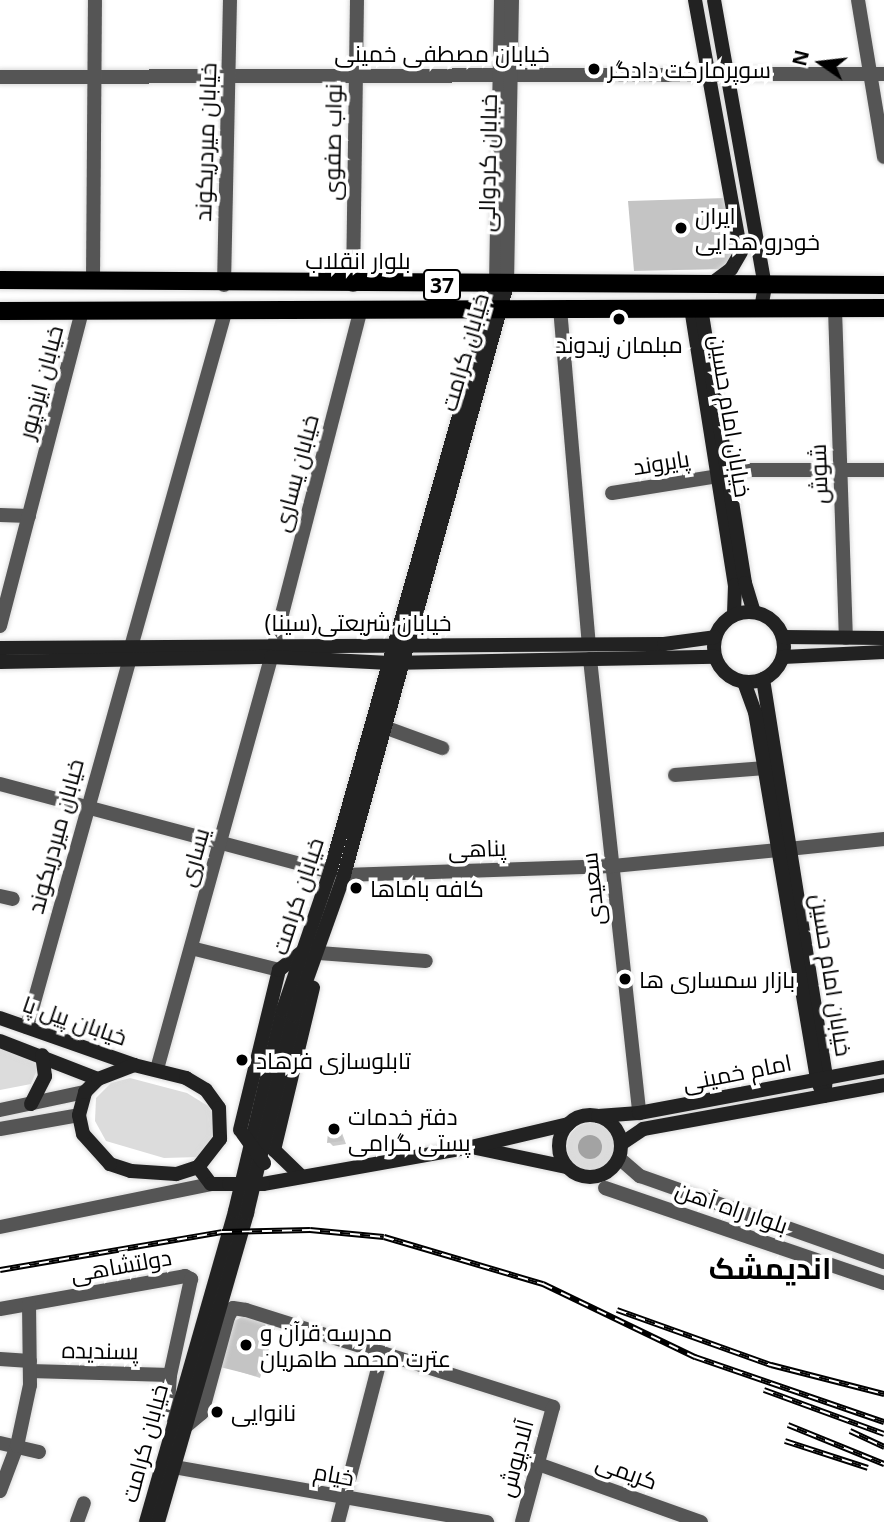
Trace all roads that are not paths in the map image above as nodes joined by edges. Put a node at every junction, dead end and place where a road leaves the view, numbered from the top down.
1 (96, 0) edge
2 (230, 0) edge
3 (357, 0) edge
4 (502, 0) edge
5 (512, 0) edge
6 (695, 0) edge
7 (714, 0) edge
8 (858, 0) edge
9 (708, 74) junction
10 (728, 74) junction
11 (878, 74) edge
12 (506, 75) junction
13 (230, 76) junction
14 (356, 76) junction
15 (0, 77) edge
16 (95, 77) junction
17 (884, 157) edge
18 (0, 280) edge
19 (19, 280) junction
20 (93, 281) junction
21 (224, 285) junction
22 (353, 285) junction
23 (501, 285) junction
24 (884, 285) edge
25 (709, 286) junction
26 (765, 286) junction
27 (560, 308) junction
28 (696, 308) junction
29 (884, 308) edge
30 (494, 309) junction
31 (761, 309) junction
32 (835, 309) junction
33 (9, 311) edge
34 (82, 312) junction
35 (225, 312) junction
36 (360, 312) junction
37 (840, 470) junction
38 (884, 471) edge
39 (722, 473) junction
40 (612, 492) dead end
41 (0, 514) edge
42 (29, 516) junction
43 (754, 612) junction
44 (734, 615) junction
45 (0, 626) edge
46 (715, 637) junction
47 (783, 637) junction
48 (846, 638) junction
49 (884, 638) edge
50 (400, 645) junction
51 (0, 648) edge
52 (272, 651) junction
53 (590, 652) junction
54 (884, 652) edge
55 (130, 653) junction
56 (715, 657) junction
57 (783, 657) junction
58 (0, 662) edge
59 (397, 663) junction
60 (763, 679) junction
61 (744, 682) junction
62 (384, 727) junction
63 (442, 748) dead end
64 (765, 768) junction
65 (675, 775) dead end
66 (0, 784) edge
67 (86, 809) junction
68 (884, 839) edge
69 (220, 845) junction
70 (783, 849) junction
71 (612, 866) junction
72 (337, 873) junction
73 (191, 948) junction
74 (313, 950) junction
75 (426, 961) dead end
76 (279, 970) junction
77 (0, 1018) edge
78 (27, 1027) junction
79 (0, 1041) edge
80 (41, 1055) junction
81 (134, 1065) junction
82 (884, 1067) edge
83 (157, 1069) junction
84 (98, 1079) junction
85 (821, 1079) junction
86 (884, 1085) edge
87 (85, 1092) junction
88 (824, 1096) junction
89 (31, 1104) junction
90 (219, 1108) junction
91 (0, 1110) edge
92 (639, 1113) junction
93 (79, 1115) junction
94 (598, 1116) junction
95 (568, 1124) junction
96 (0, 1129) edge
97 (241, 1132) junction
98 (471, 1147) junction
99 (620, 1151) junction
100 (198, 1167) junction
101 (566, 1167) junction
102 (301, 1176) junction
103 (211, 1184) junction
104 (605, 1188) dead end
105 (0, 1227) edge
106 (804, 1234) junction
107 (797, 1254) junction
108 (884, 1262) edge
109 (884, 1283) edge
110 (29, 1304) junction
111 (0, 1309) edge
112 (382, 1353) junction
113 (0, 1359) edge
114 (30, 1366) junction
115 (170, 1375) junction
116 (179, 1423) junction
117 (0, 1443) edge
118 (17, 1446) junction
119 (39, 1452) dead end
120 (538, 1464) junction
121 (174, 1467) junction
122 (0, 1491) edge
123 (344, 1500) junction
124 (84, 1503) dead end
125 (77, 1522) edge
126 (146, 1522) edge
127 (158, 1522) edge
128 (338, 1522) edge
129 (487, 1522) edge
130 (522, 1522) edge
131 (701, 1522) edge

1 - 16 street
2 - 13 street, خیابان میردریکوند
3 - 14 street, نواب صفوی
4 - 12 street, خیابان کردوالی
5 - 12 street, خیابان کردوالی
6 - 9 main road
7 - 10 main road
8 - 11 street
9 - 10 street, خیابان مصطفی خمینی
9 - 12 street, خیابان مصطفی خمینی
9 - 25 main road
10 - 11 street, خیابان مصطفی خمینی
10 - 26 main road
11 - 17 street
12 - 14 street, خیابان مصطفی خمینی
12 - 23 street, خیابان کردوالی
13 - 14 street, خیابان مصطفی خمینی
13 - 16 street, خیابان مصطفی خمینی
13 - 21 street, خیابان میردریکوند
14 - 22 street, نواب صفوی
15 - 16 street, خیابان مصطفی خمینی
16 - 20 street
18 - 19 main road, بلوار انقلاب / 37
19 - 20 main road, بلوار انقلاب / 37
19 - 33 main road
20 - 21 main road, بلوار انقلاب / 37
21 - 22 main road, بلوار انقلاب / 37
22 - 23 main road, بلوار انقلاب / 37
23 - 25 main road, بلوار انقلاب / 37
23 - 30 main road, خیابان کرامت
24 - 26 main road, بلوار انقلاب / 37
25 - 26 main road, بلوار انقلاب / 37
26 - 31 main road
27 - 28 main road, 37
27 - 30 main road, 37
27 - 53 street, سعیدی
28 - 31 main road, 37
28 - 39 main road, خیابان امام حسین
29 - 32 main road, 37
30 - 36 main road, 37
30 - 50 main road, خیابان کرامت
31 - 32 main road, 37
32 - 37 street, شوش
33 - 34 main road, 37
34 - 35 main road, 37
34 - 42 street, خیابان ایزدپور
35 - 36 main road, 37
35 - 55 street, خیابان میردریکوند
36 - 52 street, خیابان یساری
37 - 38 street, پایروند
37 - 39 street, پایروند
37 - 48 street, شوش
39 - 40 street, پایروند
39 - 43 main road, خیابان امام حسین
39 - 44 main road, خیابان امام حسین
41 - 42 street
42 - 45 street, خیابان ایزدپور
43 - 44 main road
43 - 47 main road
44 - 46 main road
46 - 53 main road, خیابان شریعتی(سینا)
46 - 56 main road
47 - 48 main road
47 - 57 main road
48 - 49 main road
50 - 52 main road, خیابان شریعتی(سینا)
50 - 53 main road, خیابان شریعتی(سینا)
50 - 59 main road, خیابان کرامت
51 - 55 main road, خیابان شریعتی(سینا)
52 - 55 main road, خیابان شریعتی(سینا)
52 - 59 main road, خیابان شریعتی(سینا)
52 - 69 street, یساری
53 - 56 main road, خیابان شریعتی(سینا)
53 - 59 main road, خیابان شریعتی(سینا)
53 - 71 street, سعیدی
54 - 57 main road
55 - 58 main road, خیابان شریعتی(سینا)
55 - 67 street, خیابان میردریکوند
56 - 61 main road
57 - 60 main road
59 - 62 main road, خیابان کرامت
59 - 72 main road, خیابان کرامت
60 - 61 main road
60 - 70 main road, خیابان امام حسین
61 - 64 main road
62 - 63 street
62 - 72 main road, خیابان کرامت
64 - 65 street
64 - 70 main road
66 - 67 street, پناهی
67 - 69 street, پناهی
67 - 78 street, خیابان میردریکوند
68 - 70 street
69 - 72 street, پناهی
69 - 73 street, یساری
70 - 71 street, پناهی
70 - 85 main road, خیابان امام حسین
70 - 85 main road, خیابان امام حسین
71 - 72 street, پناهی
71 - 92 street, سعیدی
72 - 74 main road, خیابان کرامت
73 - 76 street
73 - 83 street, یساری
74 - 75 street
74 - 76 main road
74 - 102 main road
74 - 116 main road, خیابان کرامت
76 - 97 main road
77 - 78 main road, خیابان پیل پا
78 - 81 main road, خیابان پیل پا
79 - 80 main road, خیابان پیل پا
80 - 84 main road, خیابان پیل پا
80 - 89 main road
81 - 83 main road
81 - 84 main road
82 - 85 main road, امام خمینی
83 - 90 main road
84 - 87 main road
85 - 88 main road, خیابان امام حسین
85 - 92 main road, امام خمینی
86 - 88 main road, امام خمینی
87 - 89 street
87 - 93 main road
88 - 99 main road, امام خمینی
89 - 91 street
90 - 97 main road
90 - 100 main road
92 - 94 main road, امام خمینی
93 - 96 street
93 - 100 main road
94 - 95 main road
94 - 99 main road
95 - 98 main road
95 - 101 main road
97 - 102 main road, bridge
98 - 101 main road
98 - 102 main road
99 - 101 main road
99 - 106 street, بلوار راه آهن
100 - 103 main road
102 - 103 main road, bridge
103 - 105 street
104 - 107 street, بلوار راه آهن
106 - 107 street
106 - 108 street, بلوار راه آهن
107 - 109 street, بلوار راه آهن
110 - 111 street, دولتشاهی
110 - 114 street
110 - 115 street, دولتشاهی
112 - 116 street
112 - 120 street, آلادپوش
112 - 123 street
113 - 114 street, پسندیده
114 - 115 street, پسندیده
114 - 118 street
115 - 116 street, دولتشاهی
116 - 121 main road, خیابان کرامت
116 - 126 main road, خیابان کرامت
117 - 118 street
118 - 119 street
118 - 122 street
120 - 130 street, آلادپوش
120 - 131 street, کریمی
121 - 123 street, خیام
121 - 127 main road, خیابان کرامت
123 - 128 street
123 - 129 street, خیام
124 - 125 street

